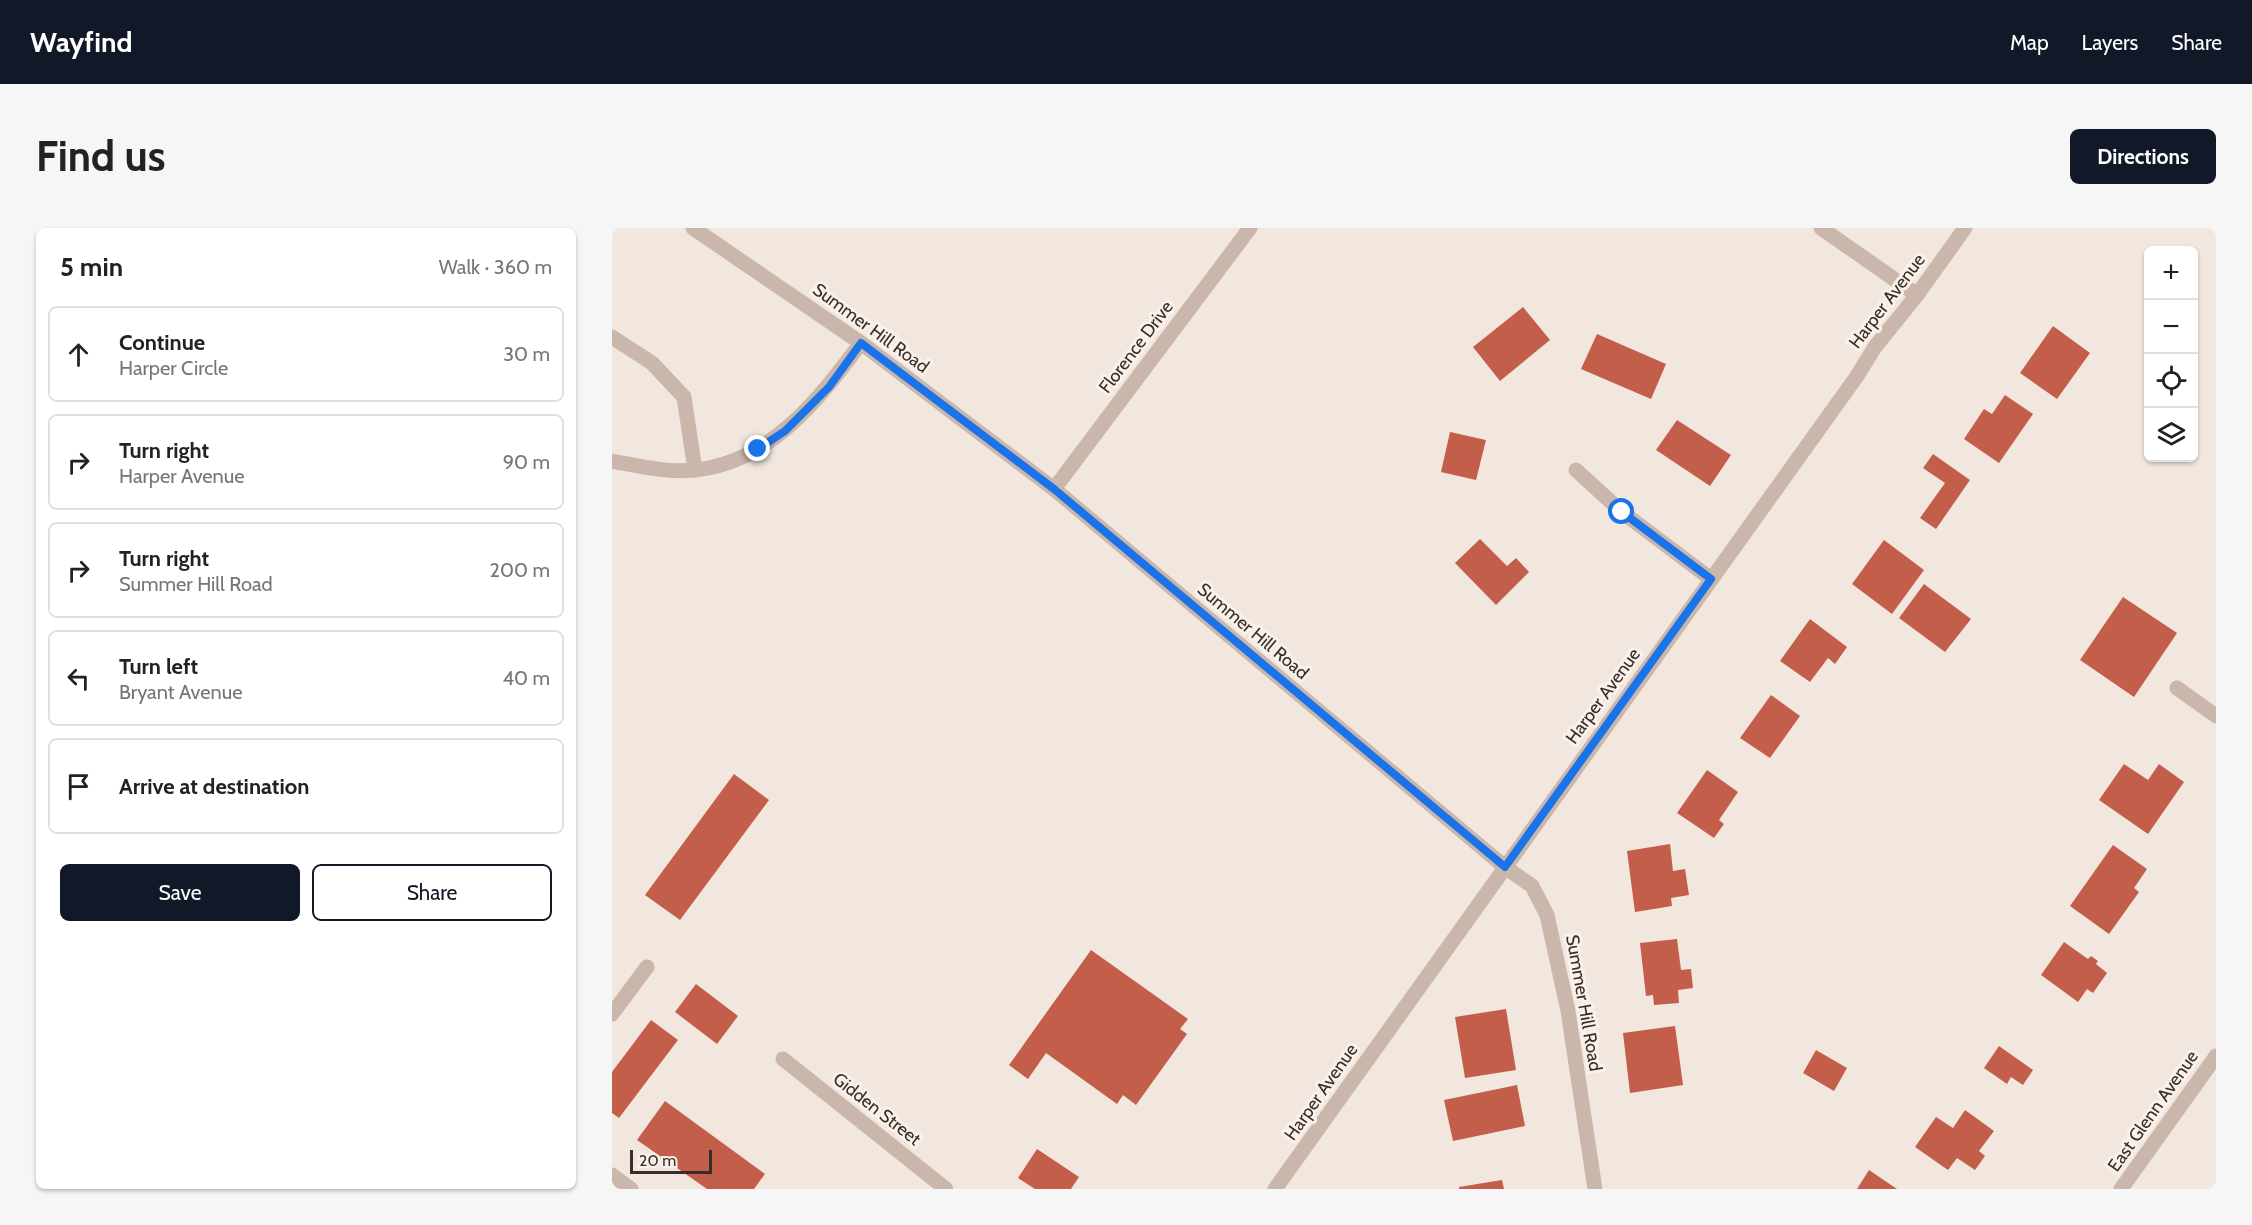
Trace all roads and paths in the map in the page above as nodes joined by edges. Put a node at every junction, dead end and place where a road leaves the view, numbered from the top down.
1 (693, 228) edge
2 (1250, 228) edge
3 (1821, 228) edge
4 (1965, 228) edge
5 (1917, 295) junction
6 (612, 337) edge
7 (861, 343) junction
8 (612, 461) edge
9 (695, 470) junction
10 (1576, 470) dead end
11 (1054, 489) junction
12 (1711, 579) junction
13 (2177, 688) dead end
14 (2216, 716) edge
15 (1505, 867) junction
16 (647, 966) dead end
17 (612, 1014) edge
18 (783, 1059) dead end
19 (2214, 1062) edge
20 (612, 1175) edge
21 (631, 1189) edge
22 (946, 1189) edge
23 (1275, 1189) edge
24 (1595, 1189) edge
25 (2121, 1189) edge

1 - 7 street, Summer Hill Road
2 - 11 street, Florence Drive
3 - 5 street
4 - 5 street, Harper Avenue
5 - 12 street, Harper Avenue
6 - 9 street
7 - 9 street
7 - 11 street, Summer Hill Road
8 - 9 street
10 - 12 street
11 - 15 street, Summer Hill Road
12 - 15 street, Harper Avenue
13 - 14 street
15 - 23 street, Harper Avenue
15 - 24 street, Summer Hill Road
16 - 17 street
18 - 22 street, Gidden Street
19 - 25 street, East Glenn Avenue
20 - 21 street

